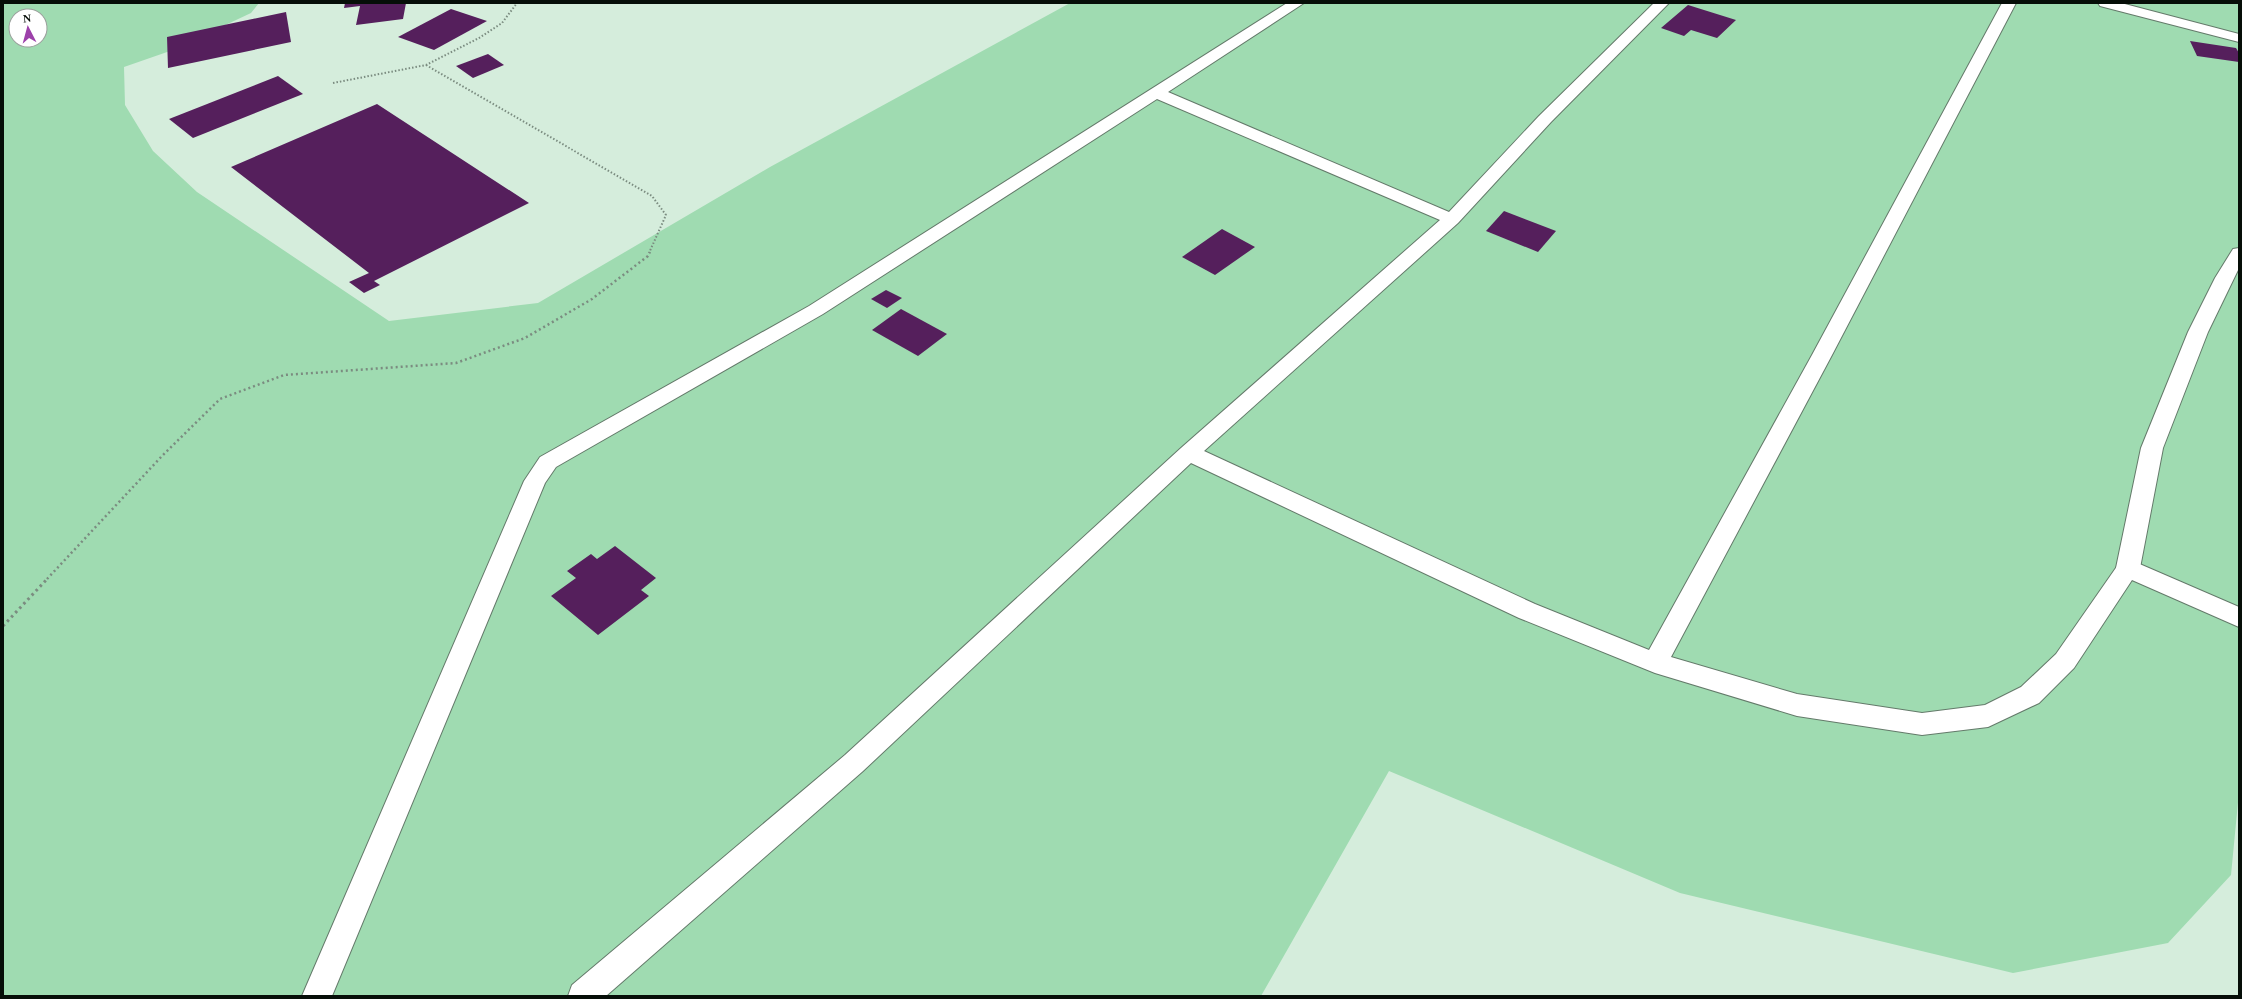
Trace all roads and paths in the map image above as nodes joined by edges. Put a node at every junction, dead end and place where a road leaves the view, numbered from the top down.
1 (517, 3) edge
2 (1297, 3) edge
3 (1662, 3) edge
4 (2009, 3) edge
5 (2105, 3) edge
6 (2239, 38) edge
7 (426, 65) junction
8 (333, 83) dead end
9 (1158, 94) junction
10 (1452, 219) junction
11 (2239, 253) edge
12 (1189, 453) junction
13 (2128, 568) junction
14 (2239, 617) edge
15 (3, 626) edge
16 (1655, 663) junction
17 (317, 996) edge
18 (583, 996) edge

1 - 7 path
2 - 9 street
3 - 10 street
4 - 16 street
5 - 6 street
7 - 8 path
7 - 15 path
9 - 10 street
9 - 17 street
10 - 12 street
11 - 13 street
12 - 16 street
12 - 18 street
13 - 14 street
13 - 16 street

